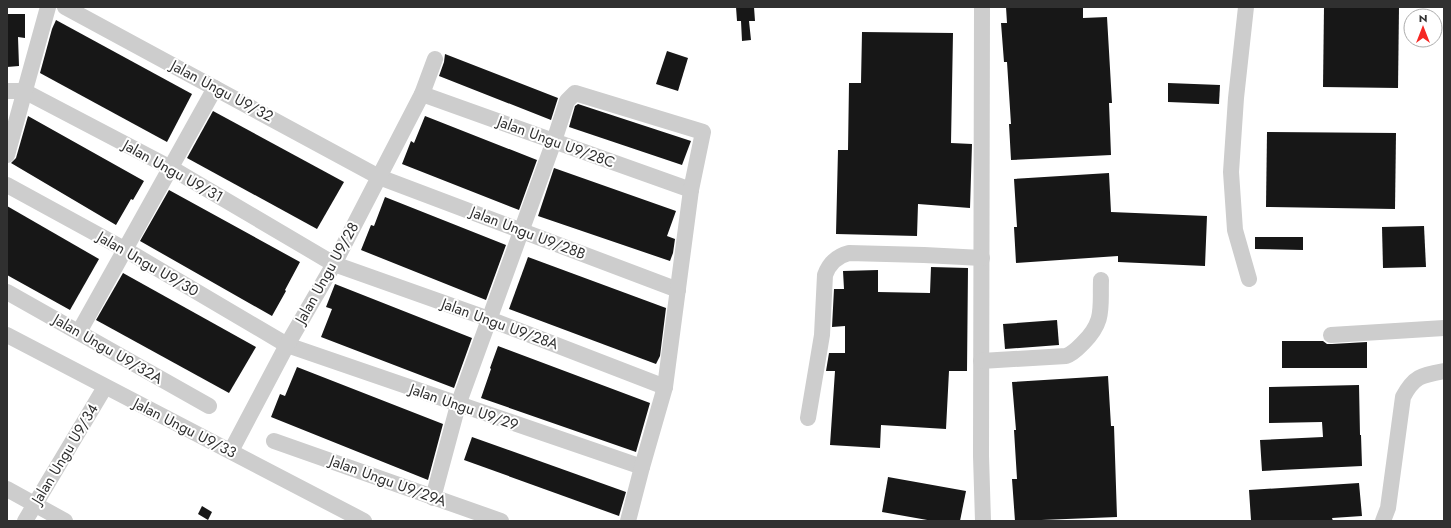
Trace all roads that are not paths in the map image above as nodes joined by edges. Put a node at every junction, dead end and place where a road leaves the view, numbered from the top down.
1 (48, 7) edge
2 (65, 7) edge
3 (982, 7) edge
4 (1246, 7) edge
5 (435, 58) dead end
6 (216, 88) junction
7 (7, 91) edge
8 (24, 91) junction
9 (422, 94) junction
10 (554, 141) junction
11 (7, 155) edge
12 (171, 168) junction
13 (379, 177) junction
14 (7, 185) edge
15 (691, 190) junction
16 (521, 230) junction
17 (126, 250) junction
18 (982, 258) junction
19 (334, 264) junction
20 (1249, 279) dead end
21 (1101, 280) dead end
22 (678, 290) junction
23 (7, 292) edge
24 (489, 319) junction
25 (1444, 328) edge
26 (79, 332) junction
27 (7, 335) edge
28 (1331, 335) dead end
29 (287, 345) junction
30 (982, 361) junction
31 (1444, 371) edge
32 (105, 387) junction
33 (665, 387) junction
34 (458, 405) junction
35 (209, 406) dead end
36 (808, 418) dead end
37 (274, 441) dead end
38 (231, 451) junction
39 (642, 467) junction
40 (7, 489) edge
41 (433, 498) junction
42 (35, 504) junction
43 (25, 521) edge
44 (65, 521) edge
45 (364, 521) edge
46 (501, 521) edge
47 (628, 521) edge
48 (983, 521) edge
49 (1383, 521) edge

1 - 8 street
2 - 6 street, Jalan Ungu U9/32
3 - 18 street
4 - 20 street
5 - 9 street, Jalan Ungu U9/28
6 - 12 street
6 - 13 street, Jalan Ungu U9/32
7 - 8 street, Jalan Ungu U9/31
8 - 11 street
8 - 12 street, Jalan Ungu U9/31
9 - 10 street, Jalan Ungu U9/28C
9 - 13 street, Jalan Ungu U9/28
10 - 15 street, Jalan Ungu U9/28C
10 - 15 street
10 - 16 street
12 - 17 street
12 - 19 street, Jalan Ungu U9/31
13 - 16 street, Jalan Ungu U9/28B
13 - 19 street, Jalan Ungu U9/28
14 - 17 street, Jalan Ungu U9/30
15 - 22 street
16 - 22 street, Jalan Ungu U9/28B
16 - 24 street
17 - 26 street
17 - 29 street, Jalan Ungu U9/30
18 - 30 street
18 - 36 street
19 - 24 street, Jalan Ungu U9/28A
19 - 29 street, Jalan Ungu U9/28
21 - 30 street
22 - 33 street
23 - 26 street, Jalan Ungu U9/32A
24 - 33 street, Jalan Ungu U9/28A
24 - 34 street
25 - 28 street
26 - 35 street, Jalan Ungu U9/32A
27 - 32 street, Jalan Ungu U9/33
29 - 34 street, Jalan Ungu U9/29
29 - 38 street, Jalan Ungu U9/28
30 - 48 street
31 - 49 street
32 - 38 street, Jalan Ungu U9/33
32 - 42 street, Jalan Ungu U9/34
33 - 39 street
34 - 39 street, Jalan Ungu U9/29
34 - 41 street
37 - 41 street, Jalan Ungu U9/29A
38 - 45 street, Jalan Ungu U9/33
39 - 47 street
40 - 42 street
41 - 46 street, Jalan Ungu U9/29A
42 - 43 street, Jalan Ungu U9/34
42 - 44 street

